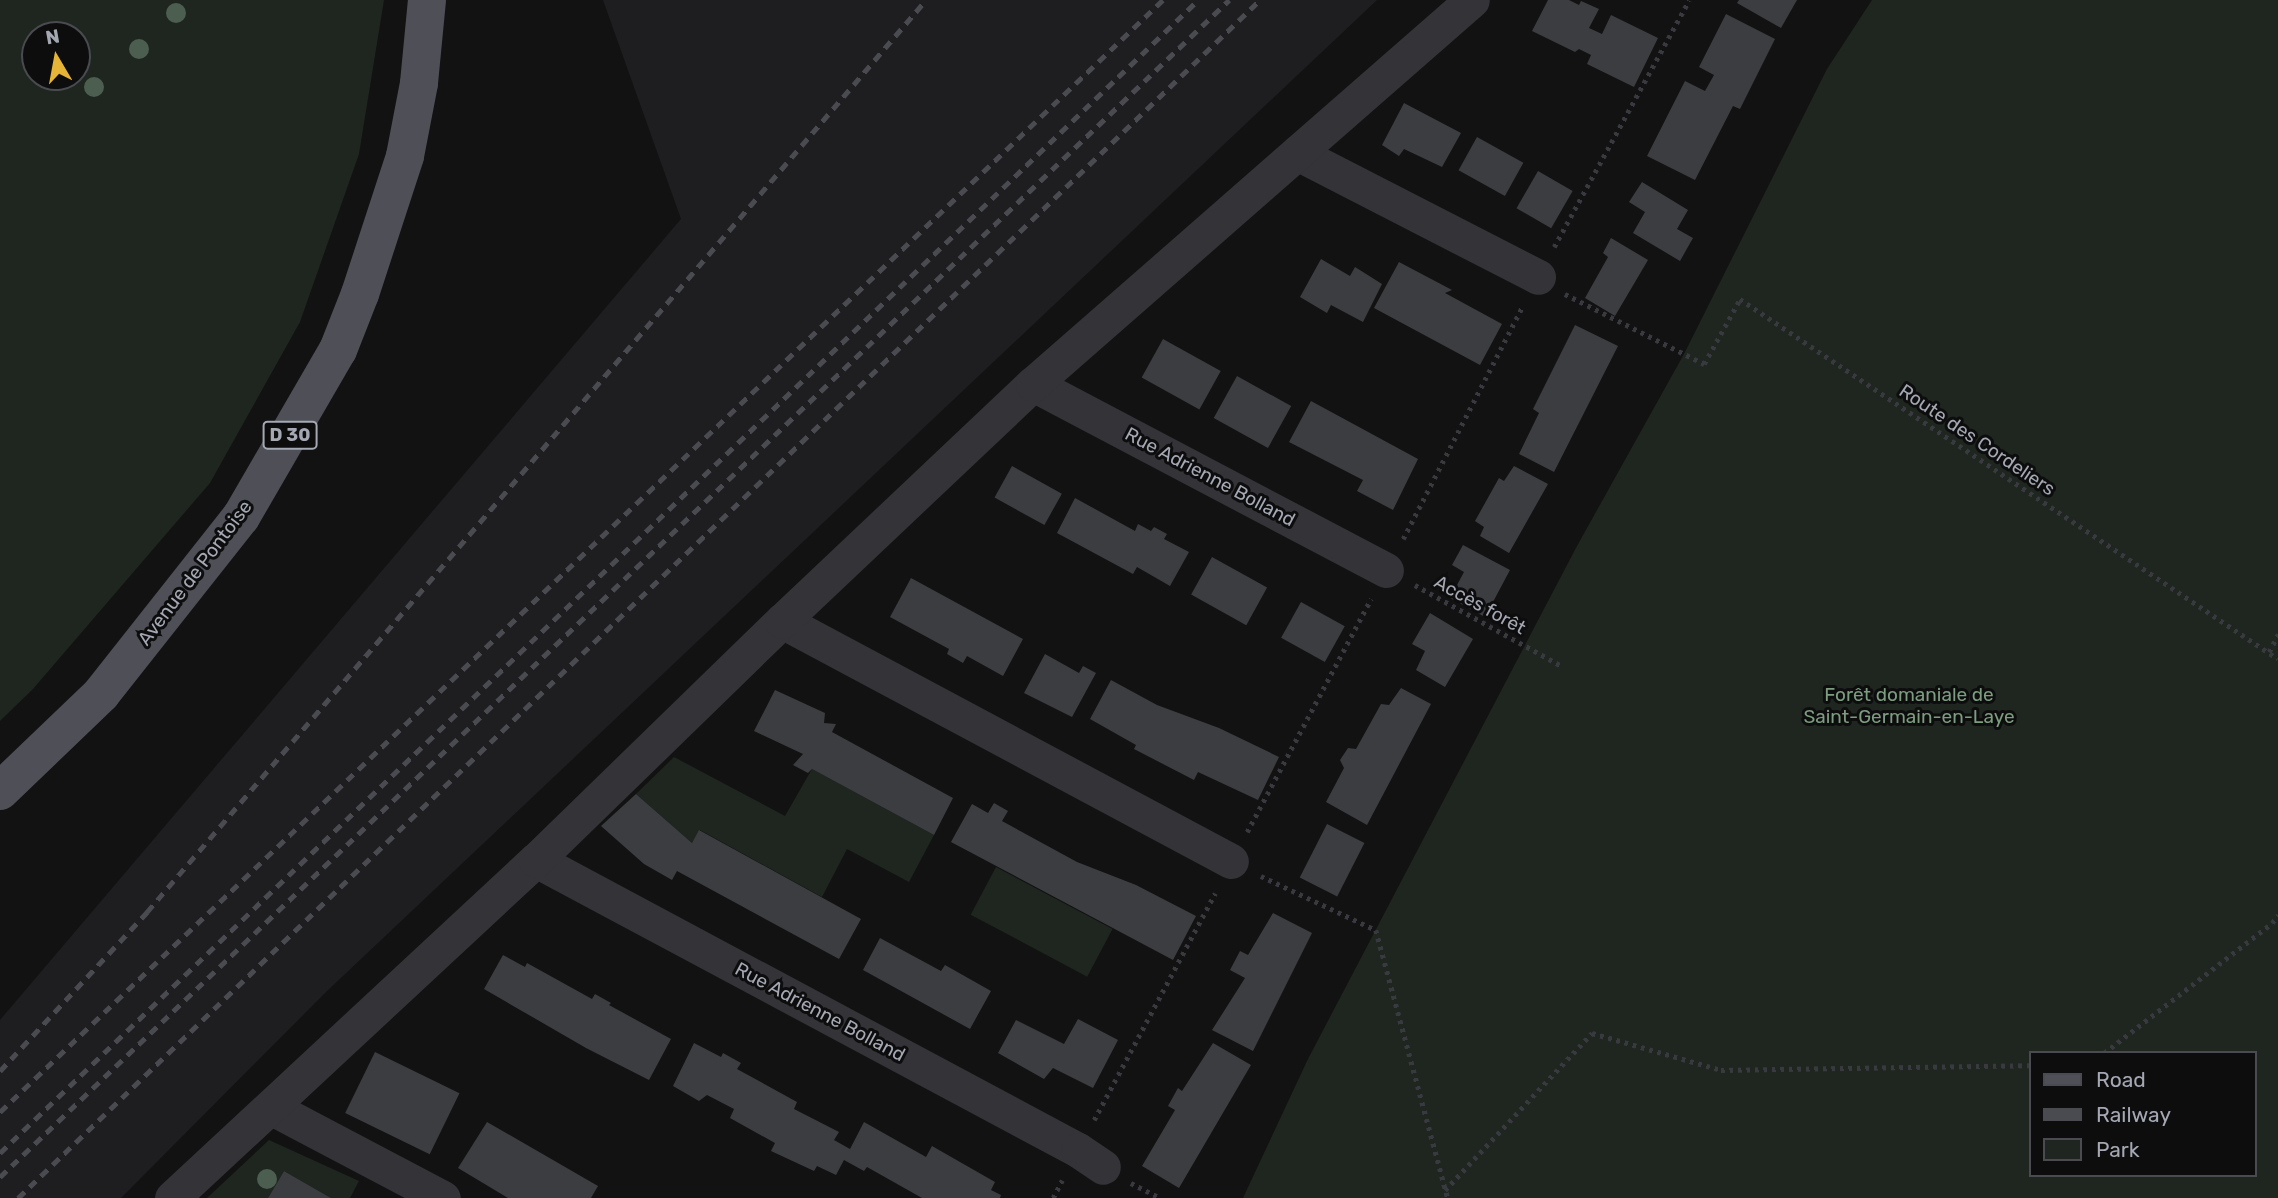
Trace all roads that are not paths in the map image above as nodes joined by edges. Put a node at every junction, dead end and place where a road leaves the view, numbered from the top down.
1 (427, 0) edge
2 (1472, 0) edge
3 (1297, 153) junction
4 (1538, 277) road end
5 (1033, 384) junction
6 (1386, 570) road end
7 (782, 621) junction
8 (0, 791) edge
9 (536, 860) junction
10 (1231, 861) road end
11 (272, 1108) junction
12 (1090, 1159) road end
13 (172, 1198) edge
14 (443, 1198) edge

1 - 8 main road, Avenue de Pontoise / D 30
2 - 3 street
3 - 4 street
3 - 5 street
5 - 6 street, Rue Adrienne Bolland
5 - 7 street
7 - 9 street
7 - 10 street
9 - 11 street
9 - 12 street, Rue Adrienne Bolland
11 - 13 street
11 - 14 street

